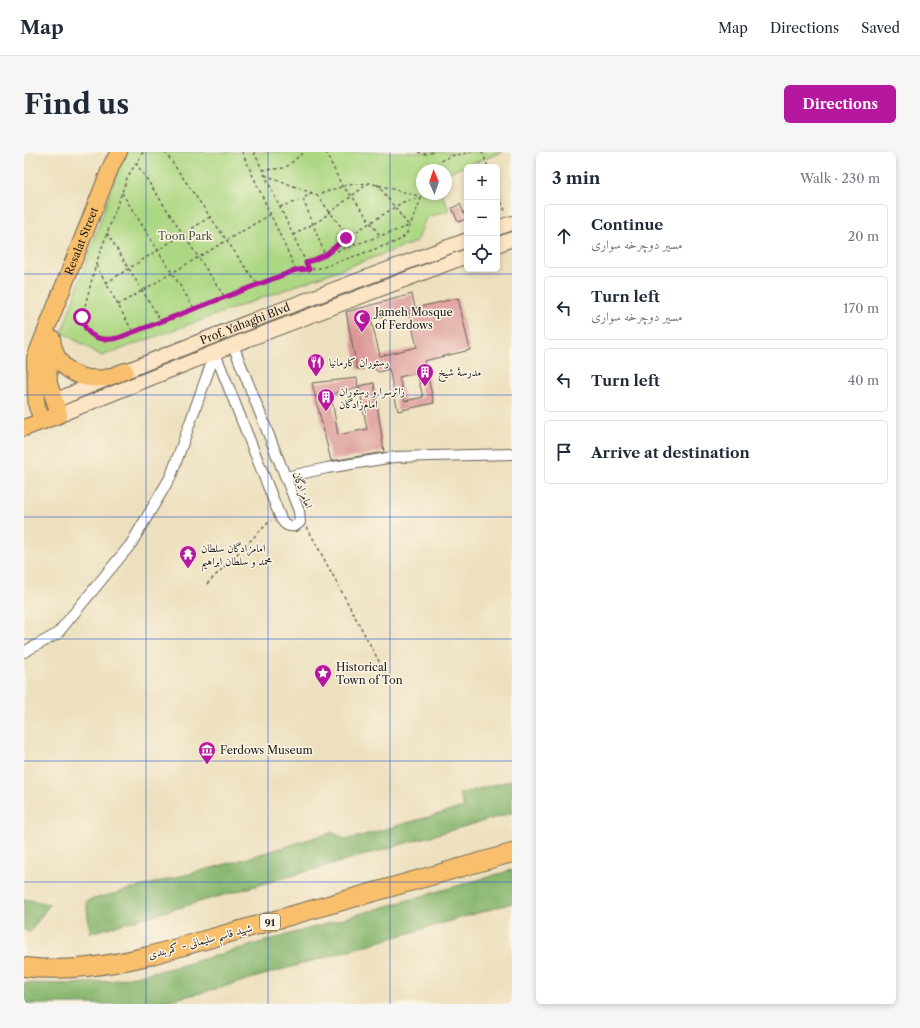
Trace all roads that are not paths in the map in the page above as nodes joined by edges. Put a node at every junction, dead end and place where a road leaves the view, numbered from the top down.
1 (119, 152) edge
2 (512, 239) edge
3 (464, 241) edge
4 (500, 244) edge
5 (464, 257) edge
6 (48, 327) junction
7 (233, 345) junction
8 (215, 352) junction
9 (125, 371) junction
10 (132, 386) junction
11 (41, 406) edge
12 (24, 428) edge
13 (512, 454) edge
14 (286, 477) junction
15 (24, 652) edge
16 (512, 853) edge
17 (24, 967) edge

1 - 6 main road, Resalat Street
2 - 4 main road
3 - 9 main road, Prof. Yahaghi Blvd
5 - 7 main road, Prof. Yahaghi Blvd
6 - 9 main road
6 - 11 main road, Resalat Street
6 - 11 main road, Resalat Street
7 - 8 main road, Prof. Yahaghi Blvd
7 - 14 street, امامزادگان
8 - 10 main road, Prof. Yahaghi Blvd
8 - 14 street, امامزادگان
8 - 15 street
9 - 10 main road
9 - 11 main road, Prof. Yahaghi Blvd
10 - 11 main road, Prof. Yahaghi Blvd
11 - 12 main road, Prof. Yahaghi Blvd
13 - 14 street
16 - 17 highway, شهید قاسم سلیمانی - کمربندی / 91

